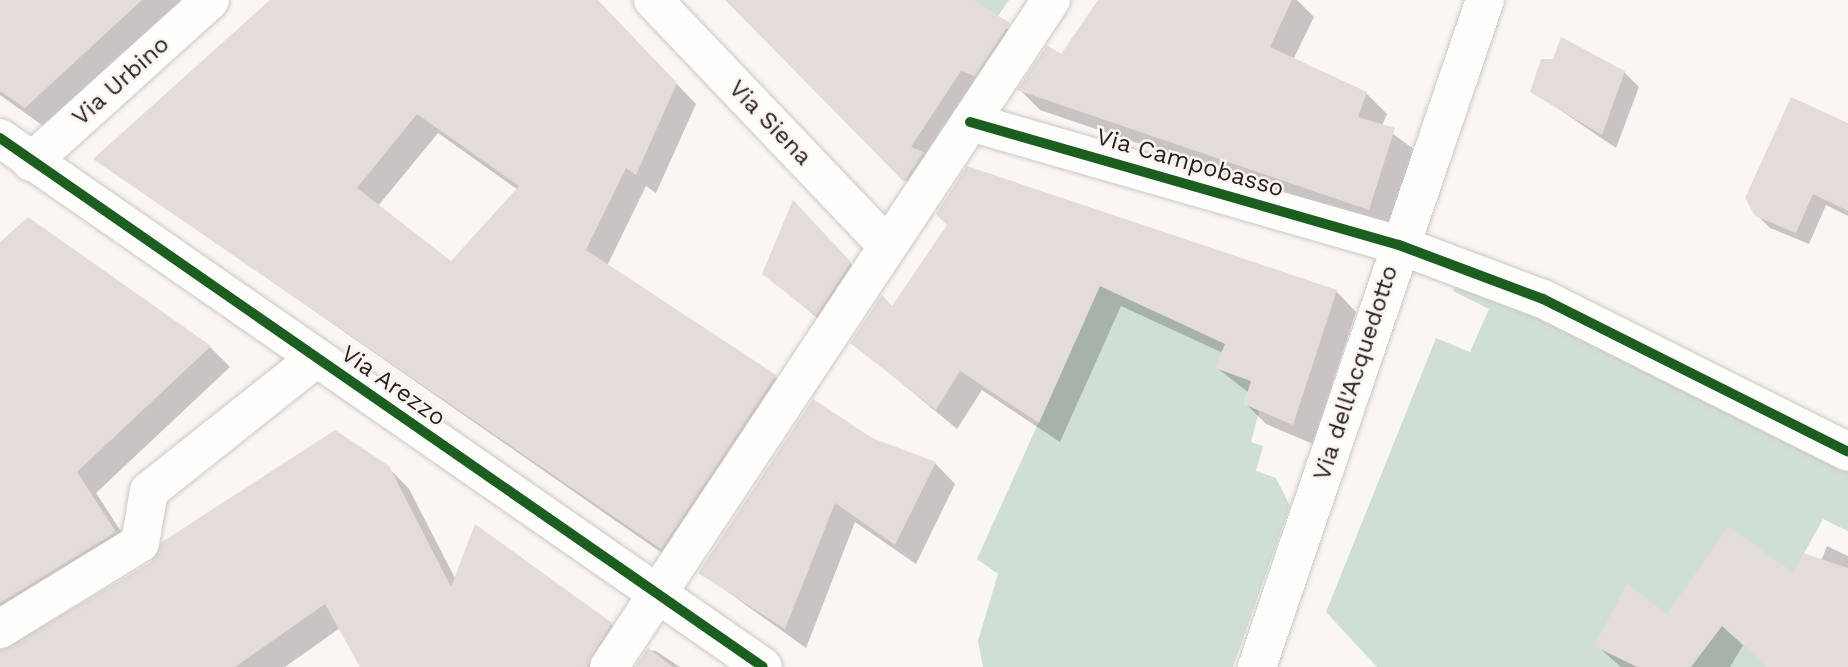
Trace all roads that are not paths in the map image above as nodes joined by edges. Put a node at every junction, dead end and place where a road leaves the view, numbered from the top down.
1 (211, 0) edge
2 (653, 0) edge
3 (1051, 0) edge
4 (1485, 0) edge
5 (970, 122) junction
6 (0, 138) edge
7 (31, 162) junction
8 (1398, 245) junction
9 (887, 246) junction
10 (315, 359) junction
11 (1848, 452) edge
12 (657, 594) junction
13 (0, 629) edge
14 (609, 667) edge
15 (763, 667) edge
16 (1257, 667) edge

1 - 7 street, Via Urbino
2 - 9 street, Via Siena
3 - 5 street
4 - 8 street, Via dell'Acquedotto
5 - 8 street, Via Campobasso
5 - 9 street
6 - 7 street, Via Arezzo
7 - 10 street, Via Arezzo
8 - 11 street, Via Campobasso
8 - 16 street, Via dell'Acquedotto
9 - 12 street
10 - 12 street, Via Arezzo
10 - 13 street
12 - 14 street
12 - 15 street, Via Arezzo

